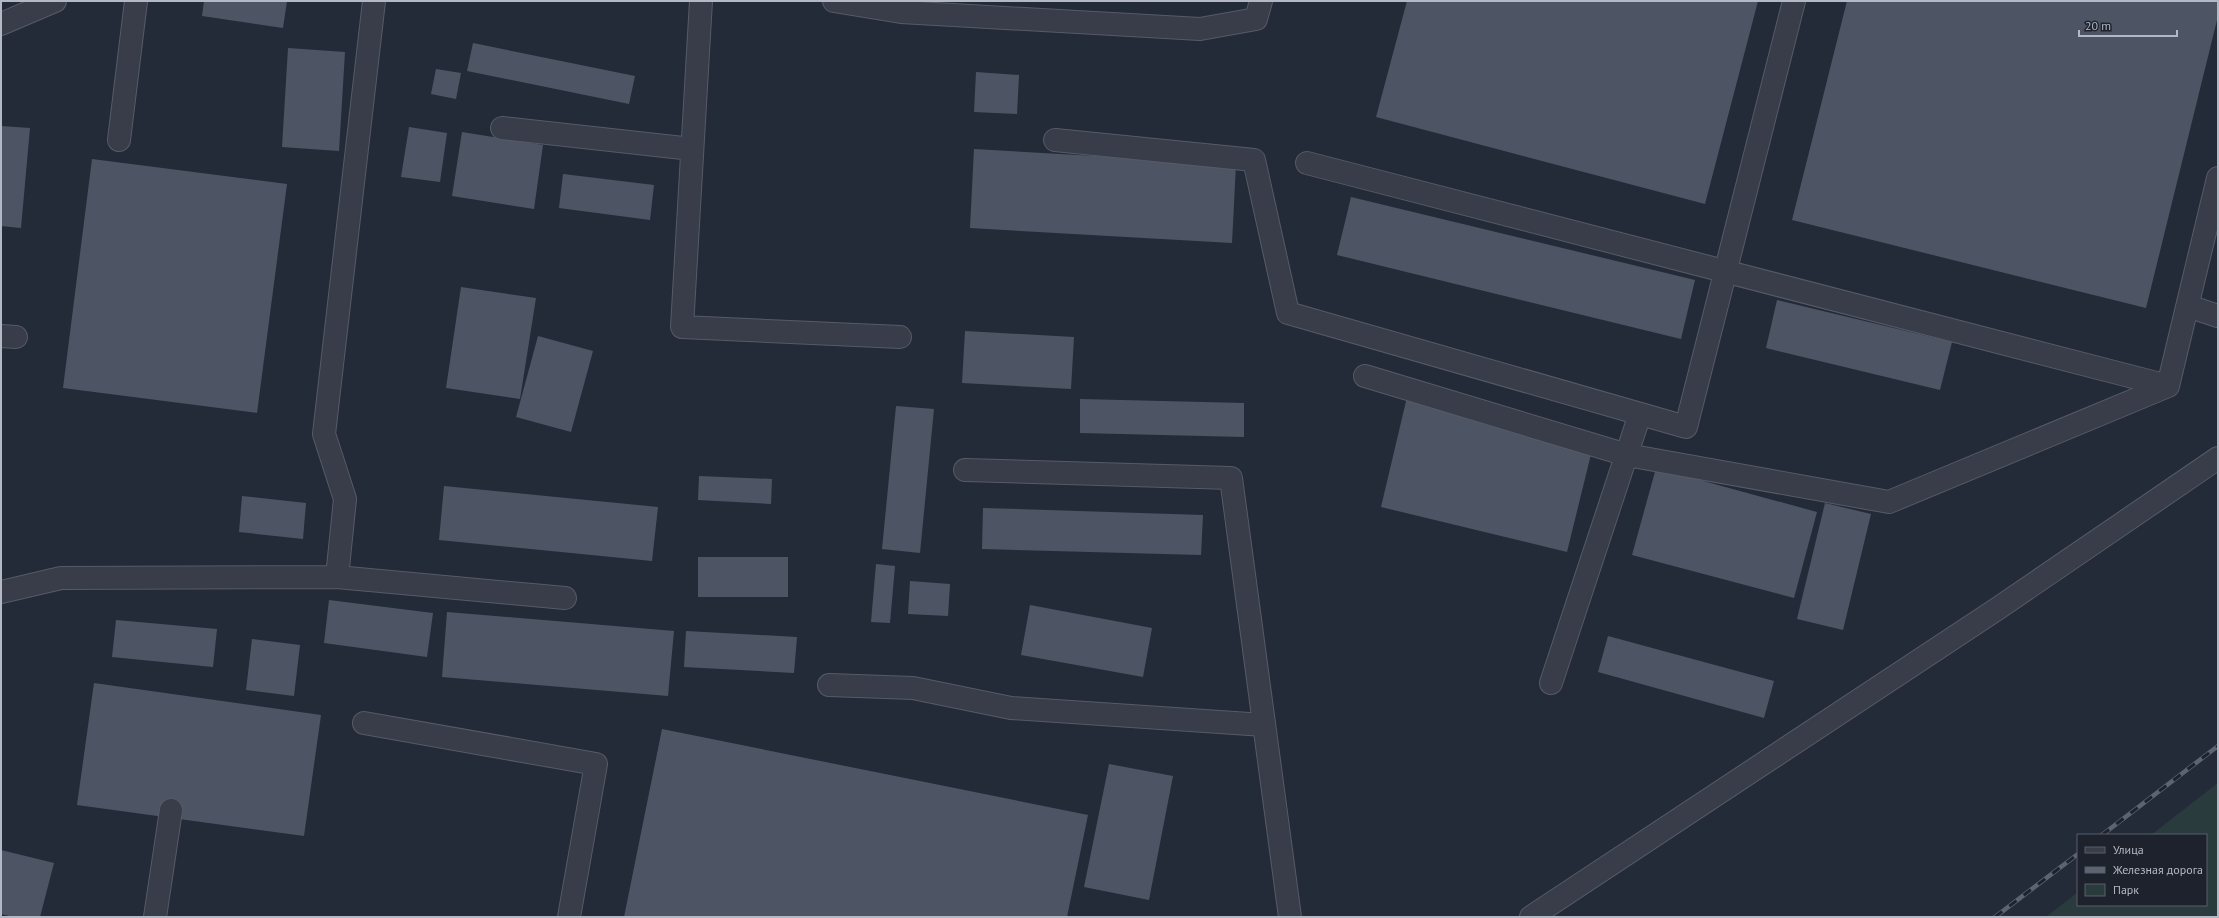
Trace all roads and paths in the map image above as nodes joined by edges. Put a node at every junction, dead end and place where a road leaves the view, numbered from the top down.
1 (55, 1) edge
2 (136, 1) edge
3 (374, 1) edge
4 (701, 1) edge
5 (834, 1) edge
6 (1261, 1) edge
7 (1794, 1) edge
8 (1, 24) edge
9 (502, 128) dead end
10 (118, 140) dead end
11 (1055, 140) dead end
12 (692, 149) junction
13 (1307, 163) dead end
14 (2218, 178) edge
15 (1726, 272) junction
16 (2188, 306) junction
17 (2218, 316) edge
18 (900, 337) dead end
19 (1364, 376) dead end
20 (2168, 386) junction
21 (1640, 414) junction
22 (1627, 455) junction
23 (2218, 458) edge
24 (965, 470) dead end
25 (337, 577) junction
26 (1, 592) edge
27 (566, 598) dead end
28 (1551, 683) dead end
29 (829, 685) dead end
30 (364, 723) dead end
31 (1264, 725) junction
32 (171, 810) dead end
33 (155, 917) edge
34 (569, 917) edge
35 (1290, 917) edge
36 (1531, 917) edge

1 - 8 street
2 - 10 street
3 - 25 street
4 - 12 street
5 - 6 street
7 - 15 street
9 - 12 street
11 - 21 street
12 - 18 street
13 - 15 street
14 - 16 street
15 - 20 street
15 - 21 street
16 - 17 street
16 - 20 street
19 - 22 street
20 - 22 street
21 - 22 street
22 - 28 street
23 - 36 street
24 - 31 street
25 - 26 street
25 - 27 street
29 - 31 street
30 - 34 street
31 - 35 street
32 - 33 street

